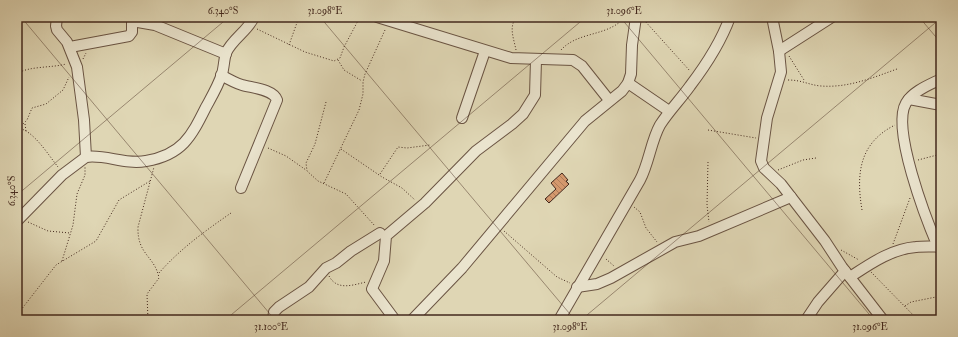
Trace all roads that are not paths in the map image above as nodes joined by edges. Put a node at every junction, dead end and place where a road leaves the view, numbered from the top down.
1 (57, 17) edge
2 (636, 17) edge
3 (730, 17) edge
4 (772, 17) edge
5 (384, 18) edge
6 (828, 18) edge
7 (132, 19) edge
8 (253, 19) edge
9 (70, 47) junction
10 (782, 50) junction
11 (485, 51) junction
12 (226, 54) junction
13 (536, 60) junction
14 (221, 75) junction
15 (941, 79) edge
16 (628, 84) junction
17 (909, 99) junction
18 (609, 100) junction
19 (941, 105) edge
20 (669, 112) junction
21 (462, 118) dead end
22 (85, 158) junction
23 (241, 188) dead end
24 (791, 197) junction
25 (19, 219) edge
26 (380, 233) road end
27 (939, 246) edge
28 (848, 274) junction
29 (577, 287) junction
30 (881, 319) edge
31 (273, 320) edge
32 (395, 320) edge
33 (412, 320) edge
34 (559, 320) edge
35 (806, 320) edge

1 - 9 street
2 - 16 street
3 - 20 street
4 - 10 street
5 - 11 street
6 - 10 street
7 - 9 street
7 - 12 street
8 - 12 street
9 - 22 street
10 - 24 street
11 - 13 street
11 - 21 street
12 - 14 street
13 - 18 street
13 - 32 street
14 - 22 street
14 - 23 street
15 - 17 street
16 - 18 street
16 - 20 street
17 - 19 street
17 - 27 street
18 - 33 street
20 - 29 street
22 - 25 street
24 - 28 street
24 - 29 street
26 - 31 street
27 - 28 street
28 - 30 street
28 - 35 street
29 - 34 street

